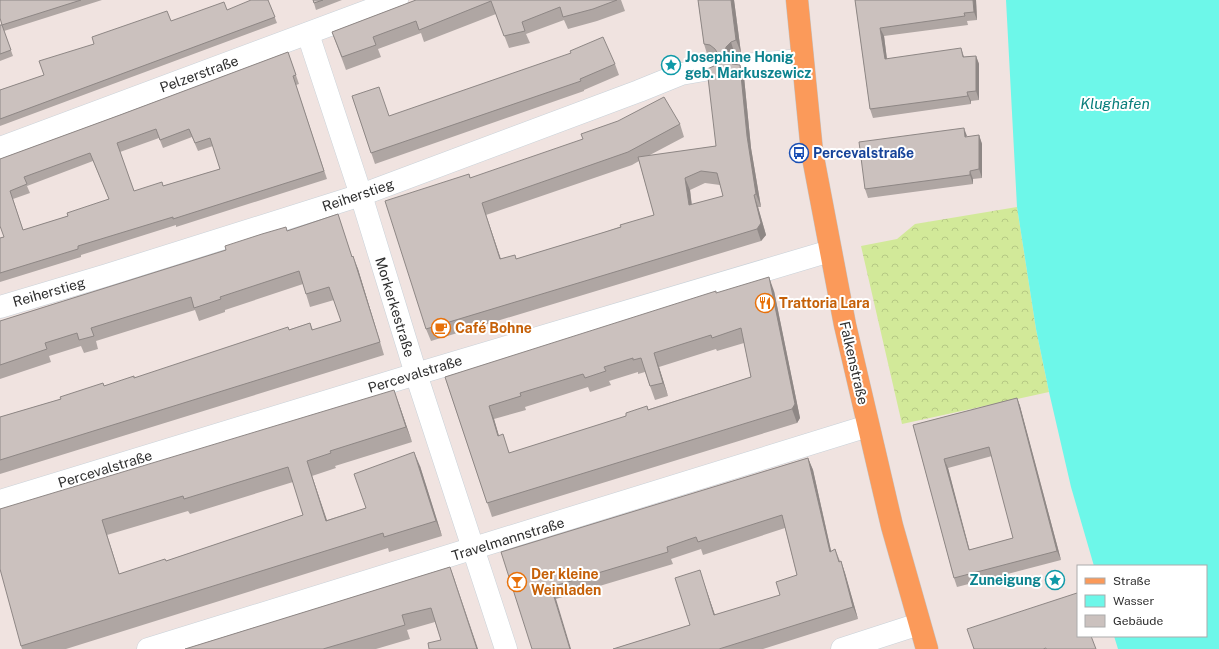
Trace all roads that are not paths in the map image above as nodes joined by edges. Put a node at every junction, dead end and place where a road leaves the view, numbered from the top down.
1 (397, 0) edge
2 (797, 0) edge
3 (308, 34) junction
4 (802, 60) junction
5 (742, 65) edge
6 (710, 69) edge
7 (0, 148) edge
8 (361, 195) junction
9 (830, 251) junction
10 (0, 307) edge
11 (416, 374) junction
12 (868, 426) junction
13 (0, 501) edge
14 (474, 550) junction
15 (919, 624) junction
16 (148, 649) edge
17 (506, 649) edge
18 (842, 649) edge
19 (927, 649) edge

1 - 3 street, Pelzerstraße
2 - 4 main road, Falkenstraße
3 - 7 street, Pelzerstraße
3 - 8 street, Morkerkestraße
4 - 5 street
4 - 9 main road, Falkenstraße
6 - 8 street, Reiherstieg
8 - 10 street, Reiherstieg
8 - 11 street, Morkerkestraße
9 - 11 street, Percevalstraße
9 - 12 main road, Falkenstraße
11 - 13 street, Percevalstraße
11 - 14 street, Morkerkestraße
12 - 14 street, Travelmannstraße
12 - 15 main road, Falkenstraße
14 - 16 street, Travelmannstraße
14 - 17 street, Morkerkestraße
15 - 18 street
15 - 19 main road, Falkenstraße

